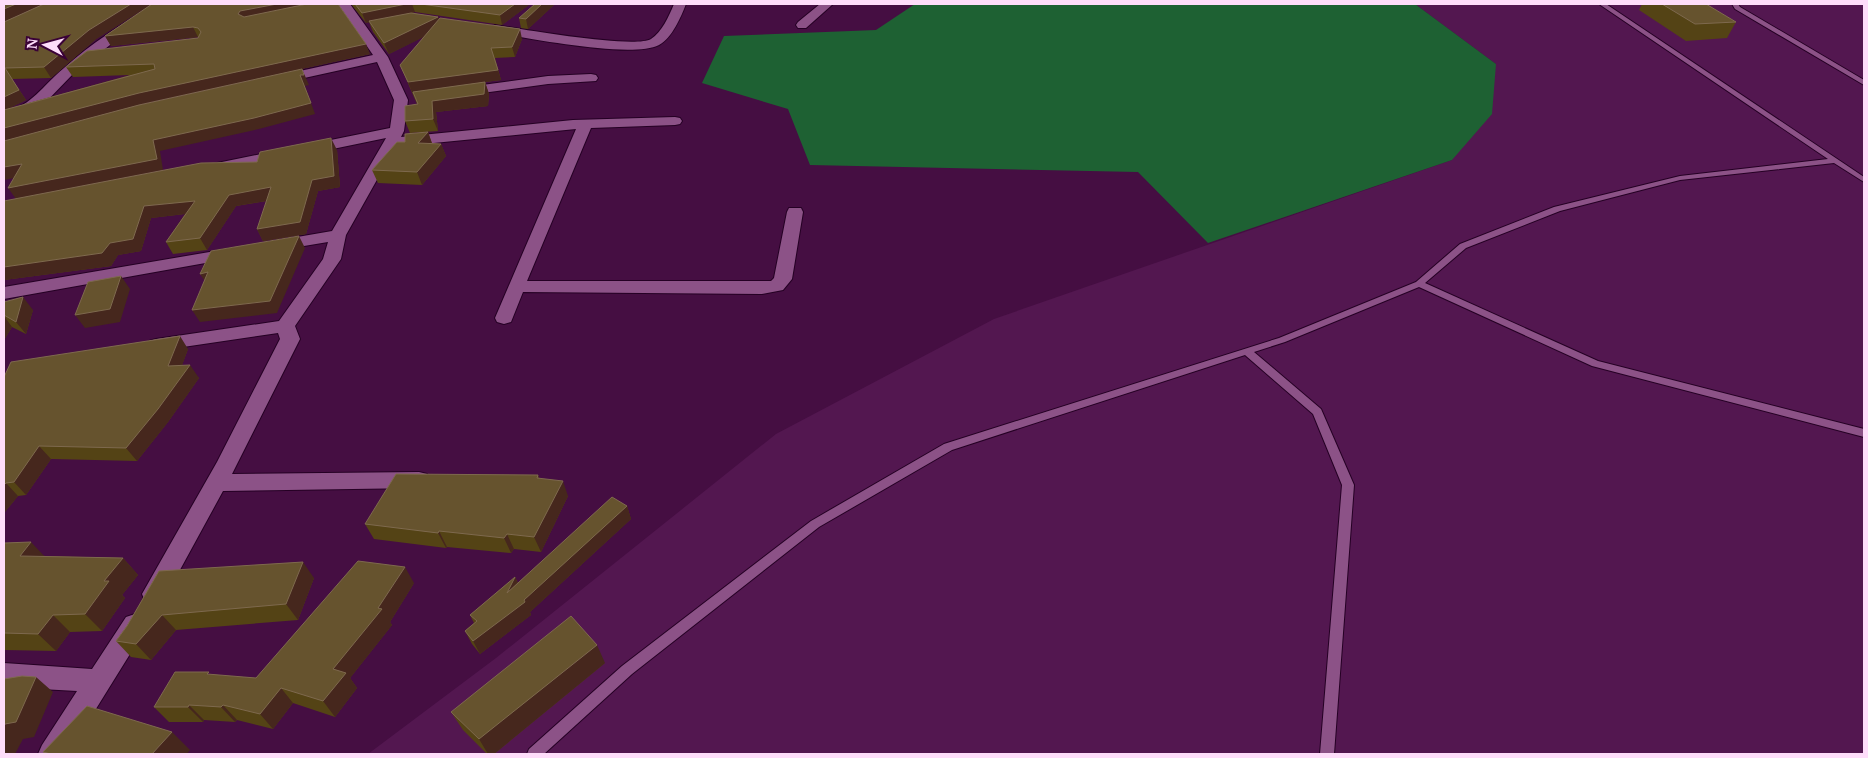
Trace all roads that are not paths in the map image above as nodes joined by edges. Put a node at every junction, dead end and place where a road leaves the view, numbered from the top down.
1 (162, 4) edge
2 (680, 4) edge
3 (827, 4) edge
4 (1602, 4) edge
5 (1735, 4) edge
6 (341, 5) edge
7 (520, 20) edge
8 (802, 25) dead end
9 (480, 27) edge
10 (507, 30) junction
11 (115, 52) edge
12 (89, 55) junction
13 (381, 57) junction
14 (591, 78) dead end
15 (266, 82) edge
16 (1864, 83) edge
17 (446, 94) edge
18 (4, 118) edge
19 (675, 121) dead end
20 (584, 124) junction
21 (394, 137) junction
22 (1834, 161) junction
23 (204, 170) edge
24 (1864, 180) edge
25 (795, 212) dead end
26 (338, 235) junction
27 (1419, 284) junction
28 (516, 286) junction
29 (4, 293) edge
30 (504, 318) dead end
31 (285, 326) junction
32 (140, 348) edge
33 (1246, 351) junction
34 (1864, 433) edge
35 (442, 480) edge
36 (216, 483) junction
37 (4, 675) edge
38 (99, 681) junction
39 (52, 754) edge
40 (534, 754) edge
41 (1327, 754) edge

1 - 12 street
2 - 10 street
3 - 8 street
4 - 22 lane
5 - 16 lane
6 - 13 street
7 - 10 street
9 - 10 street
11 - 12 street
12 - 18 street
13 - 15 street
13 - 21 street
14 - 17 street
19 - 20 street
20 - 21 street
20 - 28 street
21 - 23 street
21 - 26 street
22 - 24 lane
22 - 27 lane
25 - 28 street
26 - 29 street
26 - 31 street
27 - 33 lane
27 - 34 lane
28 - 30 street
31 - 32 street
31 - 36 street
33 - 40 lane
33 - 41 lane
35 - 36 street
36 - 38 street
37 - 38 street
38 - 39 street

